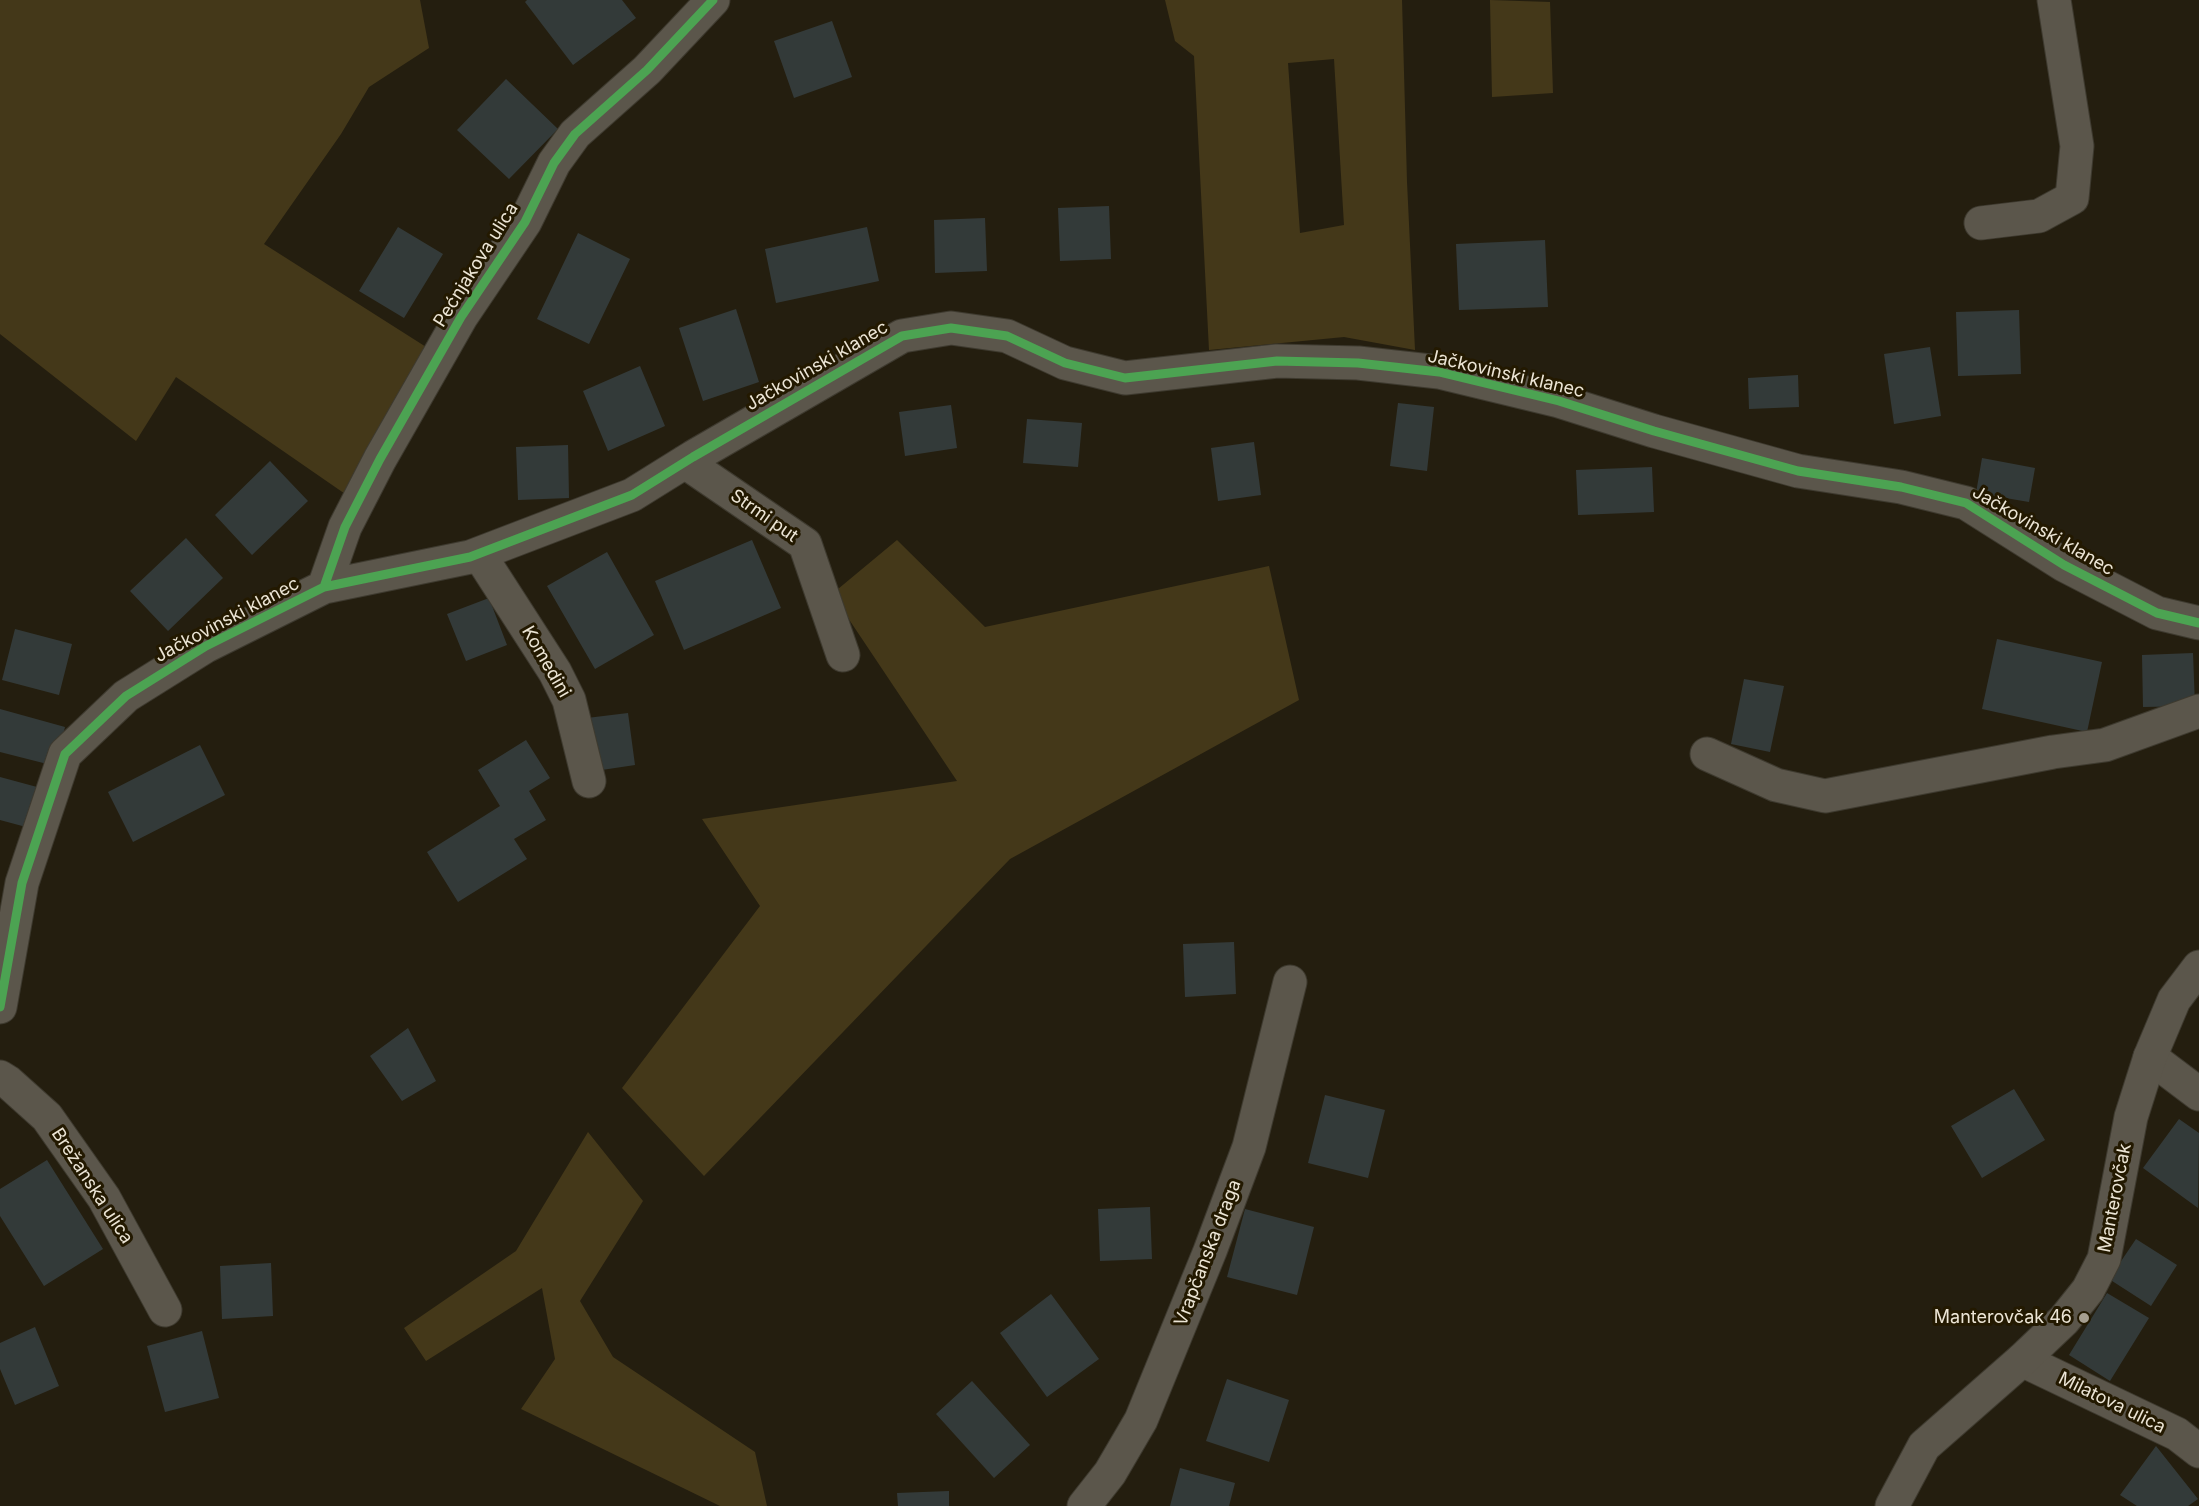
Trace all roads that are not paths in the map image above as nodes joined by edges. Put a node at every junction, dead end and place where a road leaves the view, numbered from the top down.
1 (713, 0) edge
2 (2054, 0) edge
3 (1981, 223) dead end
4 (685, 462) junction
5 (479, 554) junction
6 (324, 587) junction
7 (2199, 623) edge
8 (843, 655) dead end
9 (2199, 711) edge
10 (1707, 754) dead end
11 (589, 781) dead end
12 (2199, 967) edge
13 (1290, 982) dead end
14 (0, 1007) edge
15 (2150, 1057) junction
16 (0, 1077) edge
17 (2199, 1094) edge
18 (165, 1310) dead end
19 (2022, 1360) junction
20 (2199, 1451) edge
21 (1084, 1506) edge
22 (1892, 1506) edge

1 - 6 street, Pećnjakova ulica
2 - 3 street
4 - 5 street, Jačkovinski klanec
4 - 7 street, Jačkovinski klanec
4 - 8 street, Strmi put
5 - 6 street, Jačkovinski klanec
5 - 11 street, Komedini
6 - 14 street, Jačkovinski klanec
9 - 10 street
12 - 15 street, Manterovčak
13 - 21 street, Vrapčanska draga
15 - 17 street
15 - 19 street, Manterovčak
16 - 18 street, Brežanska ulica
19 - 20 street, Milatova ulica
19 - 22 street, Manterovčak

